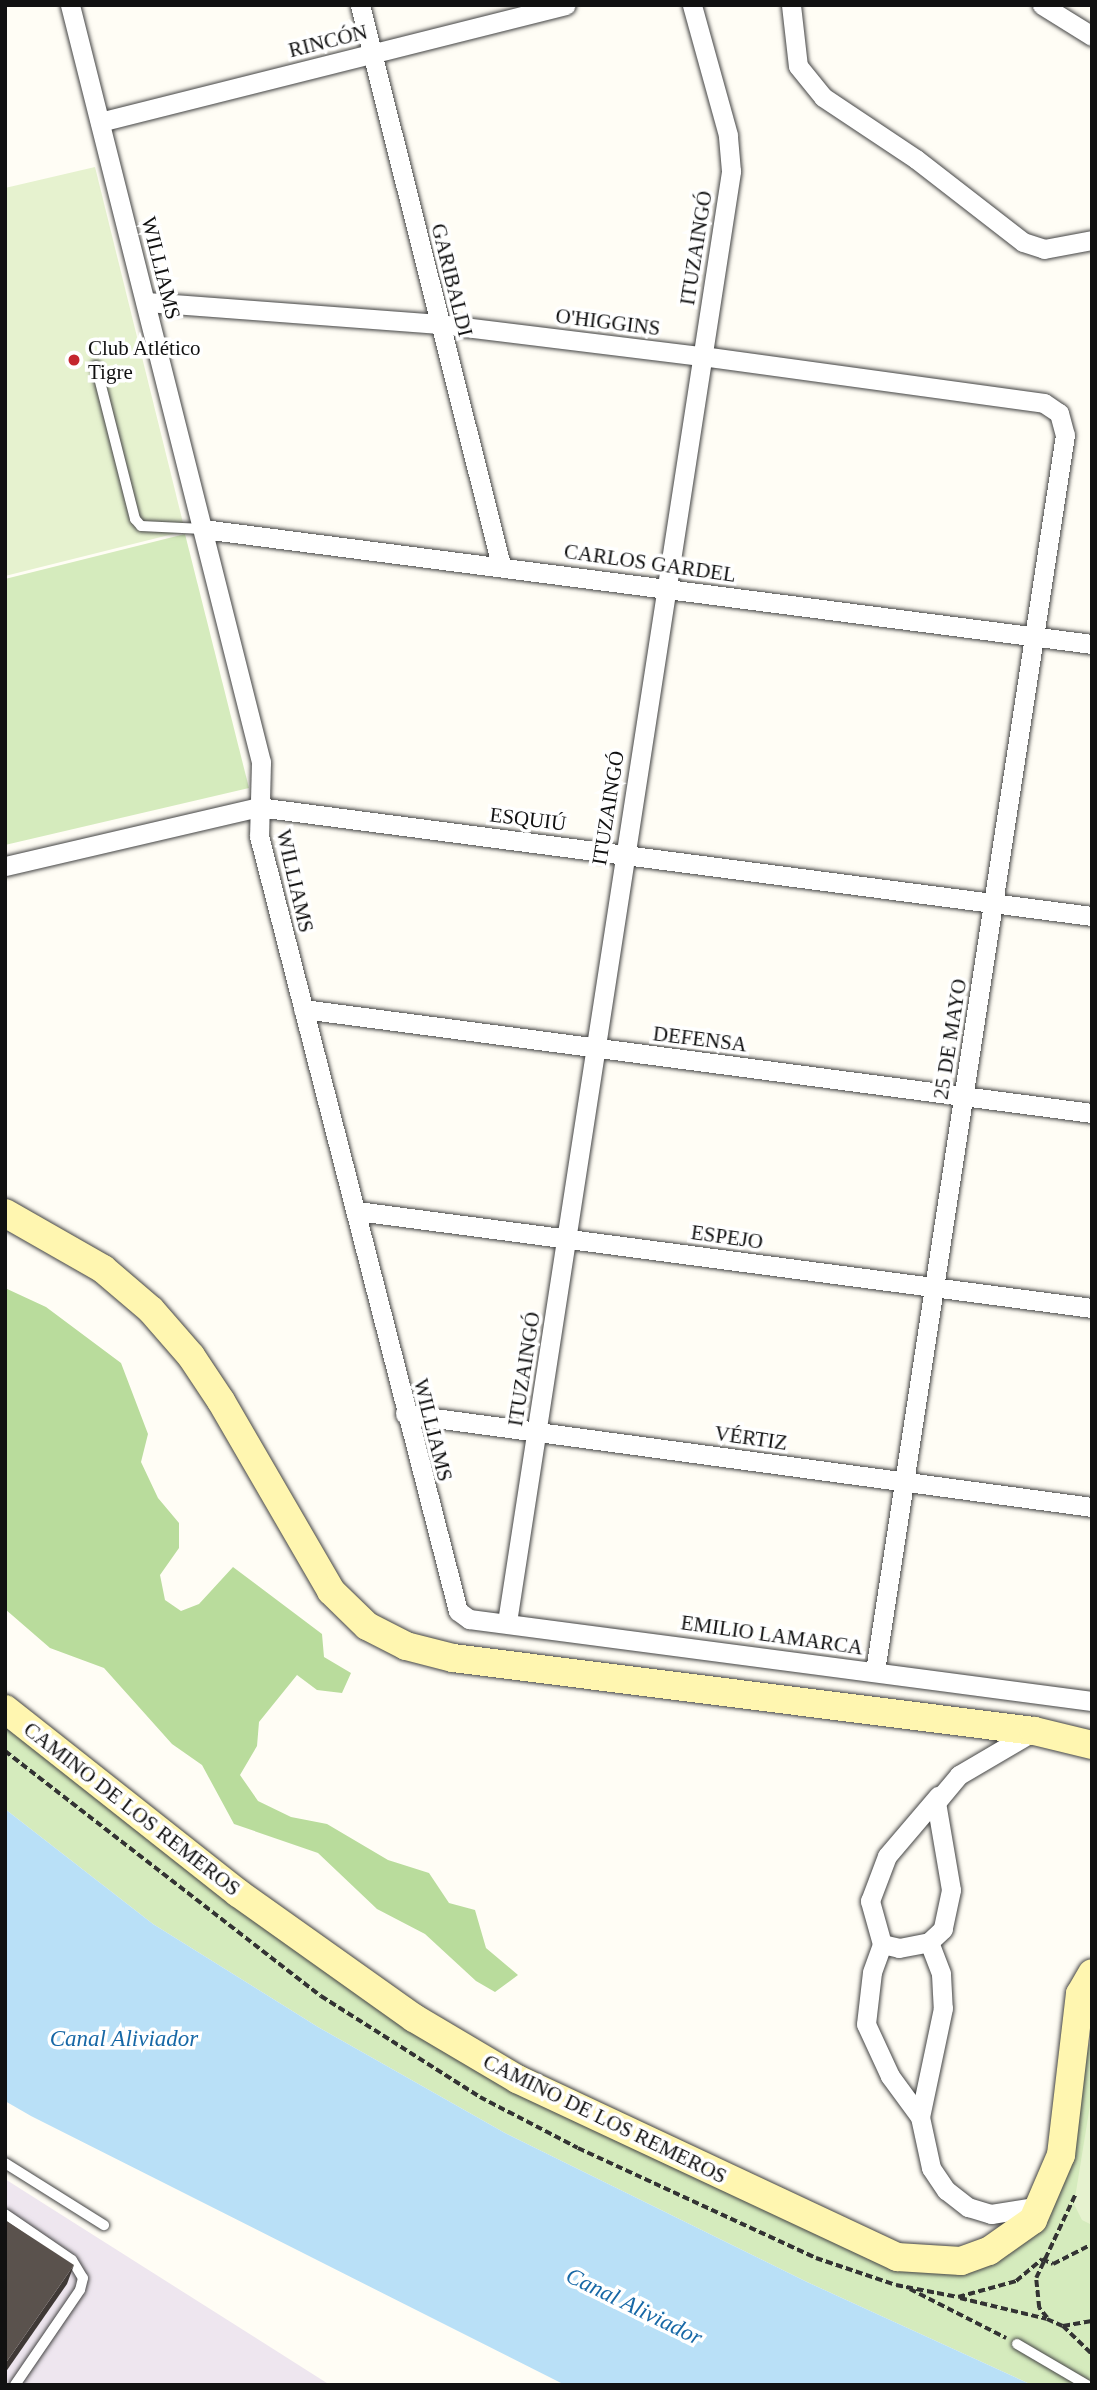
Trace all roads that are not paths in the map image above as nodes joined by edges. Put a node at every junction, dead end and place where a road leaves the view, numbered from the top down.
1 (70, 5) edge
2 (360, 5) edge
3 (566, 5) edge
4 (692, 5) edge
5 (791, 5) edge
6 (1042, 5) edge
7 (1092, 36) edge
8 (373, 54) junction
9 (100, 122) junction
10 (1092, 240) edge
11 (146, 302) junction
12 (440, 324) junction
13 (702, 356) junction
14 (96, 366) dead end
15 (1059, 413) joint
16 (203, 529) junction
17 (501, 565) junction
18 (667, 589) junction
19 (1035, 636) junction
20 (1092, 644) edge
21 (258, 807) junction
22 (623, 855) junction
23 (5, 866) edge
24 (994, 904) junction
25 (1092, 916) edge
26 (303, 1009) junction
27 (596, 1048) junction
28 (964, 1096) junction
29 (1092, 1113) edge
30 (357, 1211) junction
31 (5, 1213) edge
32 (567, 1239) junction
33 (934, 1287) junction
34 (1092, 1308) edge
35 (405, 1414) junction
36 (537, 1432) junction
37 (904, 1482) junction
38 (1092, 1507) edge
39 (453, 1603) joint
40 (507, 1622) junction
41 (875, 1671) junction
42 (1092, 1701) edge
43 (5, 1709) edge
44 (1092, 1724) edge
45 (1034, 1731) junction
46 (1092, 1745) edge
47 (942, 1792) junction
48 (929, 1942) junction
49 (882, 1944) junction
50 (1092, 1973) edge
51 (1092, 2029) edge
52 (1075, 2054) junction
53 (920, 2117) junction
54 (5, 2163) edge
55 (1041, 2206) junction
56 (5, 2214) edge
57 (104, 2225) dead end
58 (1017, 2344) road end
59 (15, 2385) edge
60 (1087, 2385) edge

1 - 9 street, WILLIAMS
2 - 8 street, GARIBALDI
3 - 8 street, RINCÓN
4 - 13 street, ITUZAINGÓ
5 - 10 street
6 - 7 street
8 - 9 street, RINCÓN
8 - 12 street, GARIBALDI
9 - 11 street, WILLIAMS
11 - 12 street, O'HIGGINS
11 - 16 street, WILLIAMS
12 - 13 street, O'HIGGINS
12 - 17 street, GARIBALDI
13 - 15 street, O'HIGGINS
13 - 18 street, ITUZAINGÓ
14 - 16 lane
15 - 19 street, 25 DE MAYO
16 - 17 street, CARLOS GARDEL
16 - 21 street, WILLIAMS
17 - 18 street, CARLOS GARDEL
18 - 19 street, CARLOS GARDEL
18 - 22 street, ITUZAINGÓ
19 - 20 street, CARLOS GARDEL
19 - 24 street, 25 DE MAYO
21 - 22 street, ESQUIÚ
21 - 23 street, ESQUIÚ
21 - 26 street, WILLIAMS
22 - 24 street, ESQUIÚ
22 - 27 street, ITUZAINGÓ
24 - 25 street, ESQUIÚ
24 - 28 street, 25 DE MAYO
26 - 27 street, DEFENSA
26 - 30 street, WILLIAMS
27 - 28 street, DEFENSA
27 - 32 street, ITUZAINGÓ
28 - 29 street, DEFENSA
28 - 33 street, 25 DE MAYO
30 - 32 street, ESPEJO
30 - 35 street, WILLIAMS
31 - 45 main road
32 - 33 street, ESPEJO
32 - 36 street, ITUZAINGÓ
33 - 34 street, ESPEJO
33 - 37 street, 25 DE MAYO
35 - 36 street, VÉRTIZ
35 - 39 street, WILLIAMS
36 - 37 street, VÉRTIZ
36 - 40 street, ITUZAINGÓ
37 - 38 street, VÉRTIZ
37 - 41 street, 25 DE MAYO
39 - 40 street, EMILIO LAMARCA
40 - 41 street, EMILIO LAMARCA
41 - 42 street, EMILIO LAMARCA
43 - 55 main road, CAMINO DE LOS REMEROS
44 - 45 main road
45 - 46 main road
45 - 47 street
47 - 48 street
47 - 49 street
48 - 49 street
48 - 53 street
49 - 53 street
50 - 52 main road, CAMINO DE LOS REMEROS
51 - 52 main road, CAMINO DE LOS REMEROS
52 - 55 main road, CAMINO DE LOS REMEROS
53 - 55 street
54 - 57 lane
56 - 59 lane
58 - 60 lane

